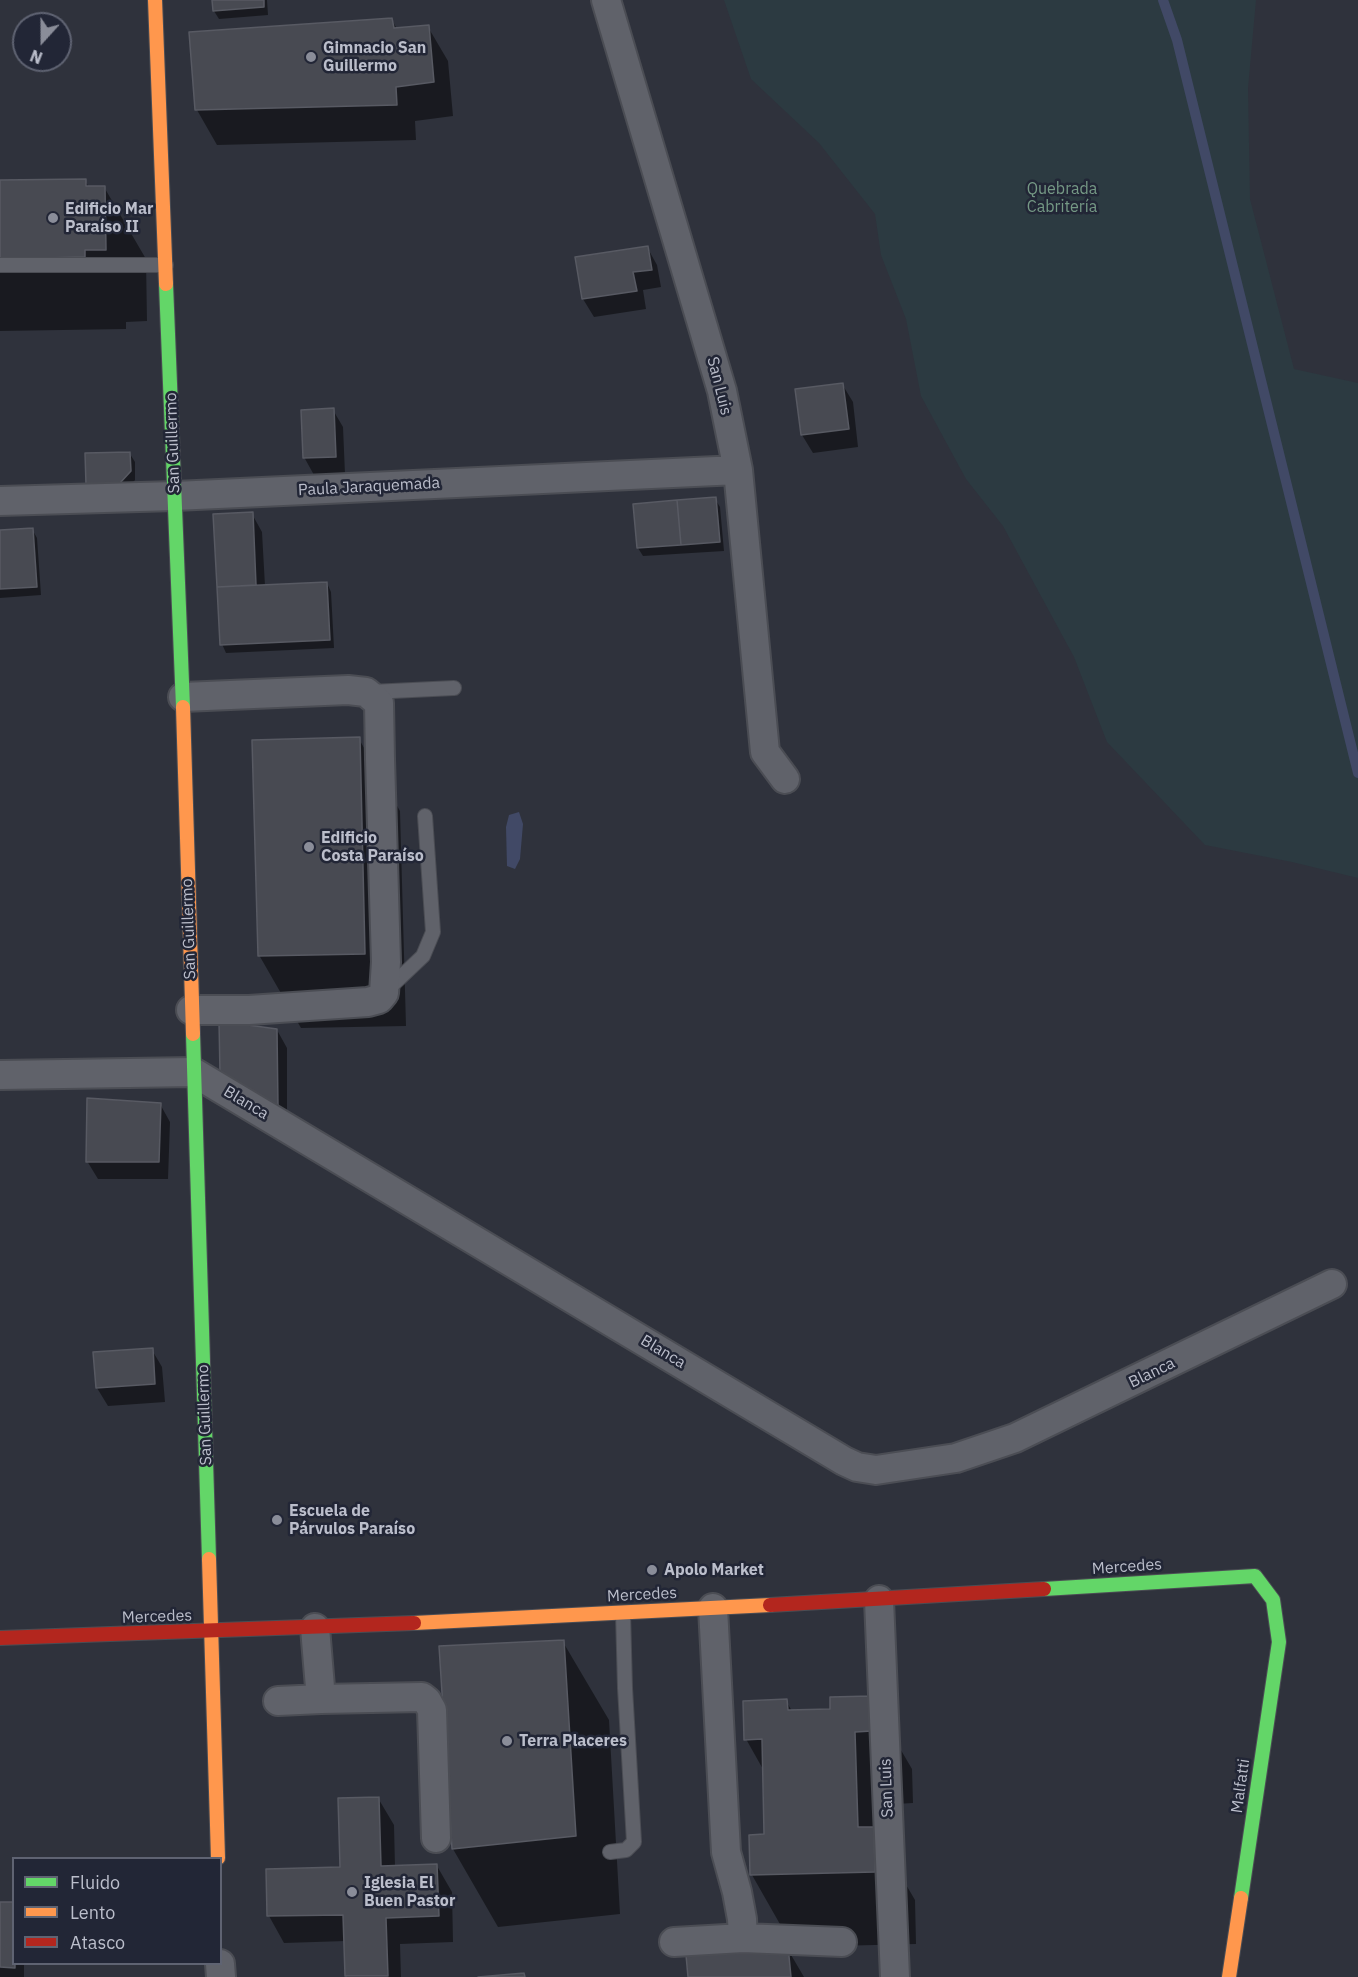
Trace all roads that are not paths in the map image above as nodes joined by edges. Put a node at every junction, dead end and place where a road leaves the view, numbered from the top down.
1 (155, 0) edge
2 (606, 0) edge
3 (0, 265) edge
4 (166, 265) junction
5 (738, 470) junction
6 (175, 496) junction
7 (0, 501) edge
8 (454, 688) dead end
9 (366, 692) junction
10 (183, 697) junction
11 (785, 779) dead end
12 (425, 816) dead end
13 (384, 993) junction
14 (191, 1010) junction
15 (193, 1072) junction
16 (0, 1075) edge
17 (1332, 1284) dead end
18 (879, 1600) junction
19 (1273, 1600) joint
20 (713, 1608) junction
21 (623, 1613) junction
22 (315, 1628) junction
23 (212, 1632) junction
24 (0, 1638) edge
25 (321, 1700) junction
26 (278, 1701) dead end
27 (436, 1838) dead end
28 (610, 1852) dead end
29 (218, 1857) edge
30 (743, 1938) junction
31 (674, 1942) dead end
32 (842, 1942) dead end
33 (895, 1977) edge
34 (1229, 1977) edge

1 - 4 street, San Guillermo
2 - 5 street, San Luis
3 - 4 lane
4 - 6 street, San Guillermo
5 - 6 street, Paula Jaraquemada
5 - 11 street, San Luis
6 - 7 street, Paula Jaraquemada
6 - 10 street, San Guillermo
8 - 9 lane
9 - 10 street
9 - 13 street
10 - 14 street, San Guillermo
12 - 13 lane
13 - 14 street
14 - 15 street, San Guillermo
15 - 16 street
15 - 17 street, Blanca
15 - 23 street, San Guillermo
18 - 19 street, Mercedes
18 - 20 street, Mercedes
18 - 33 street, San Luis
19 - 34 street, Malfatti
20 - 21 street, Mercedes
20 - 30 street
21 - 22 street, Mercedes
21 - 28 lane
22 - 23 street, Mercedes
22 - 25 street
23 - 24 street, Mercedes
23 - 29 street, San Guillermo
25 - 26 street
25 - 27 street
30 - 31 street
30 - 32 street

